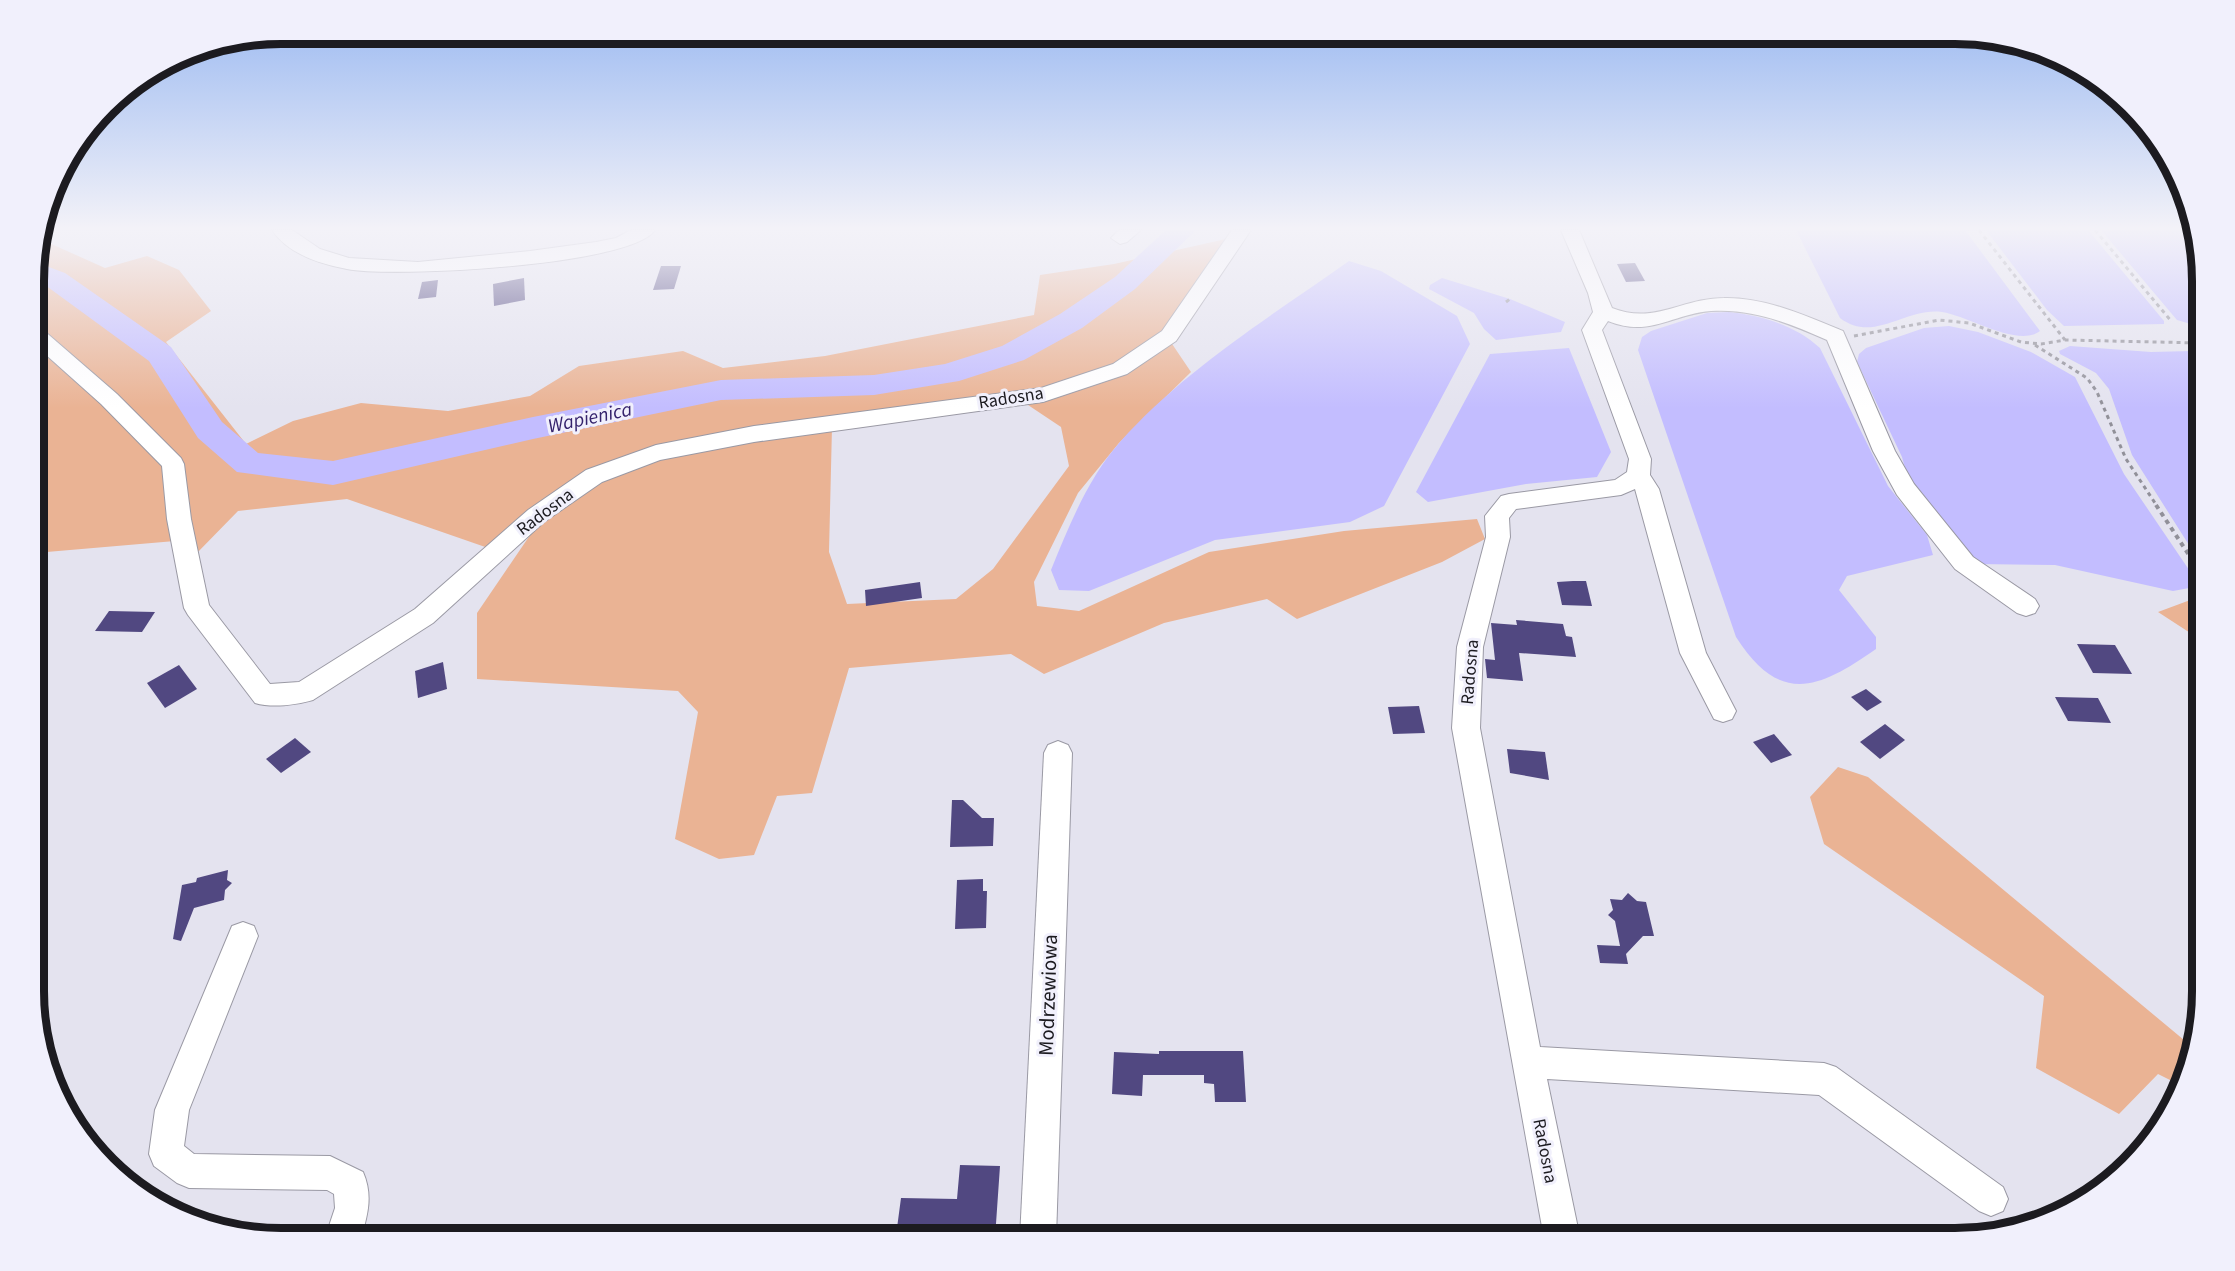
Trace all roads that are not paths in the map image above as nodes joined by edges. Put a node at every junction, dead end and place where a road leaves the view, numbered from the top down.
1 (1199, 289) edge
2 (1596, 289) edge
3 (1603, 312) junction
4 (44, 342) edge
5 (1638, 476) junction
6 (2026, 606) dead end
7 (1723, 711) dead end
8 (1058, 753) dead end
9 (243, 936) dead end
10 (1527, 1062) junction
11 (1991, 1199) dead end
12 (346, 1228) edge
13 (1038, 1228) edge
14 (1560, 1228) edge

1 - 4 street, Radosna
2 - 3 street
3 - 5 street
3 - 6 street
5 - 7 street
5 - 10 street, Radosna
8 - 13 street, Modrzewiowa
9 - 12 street
10 - 11 street
10 - 14 street, Radosna

